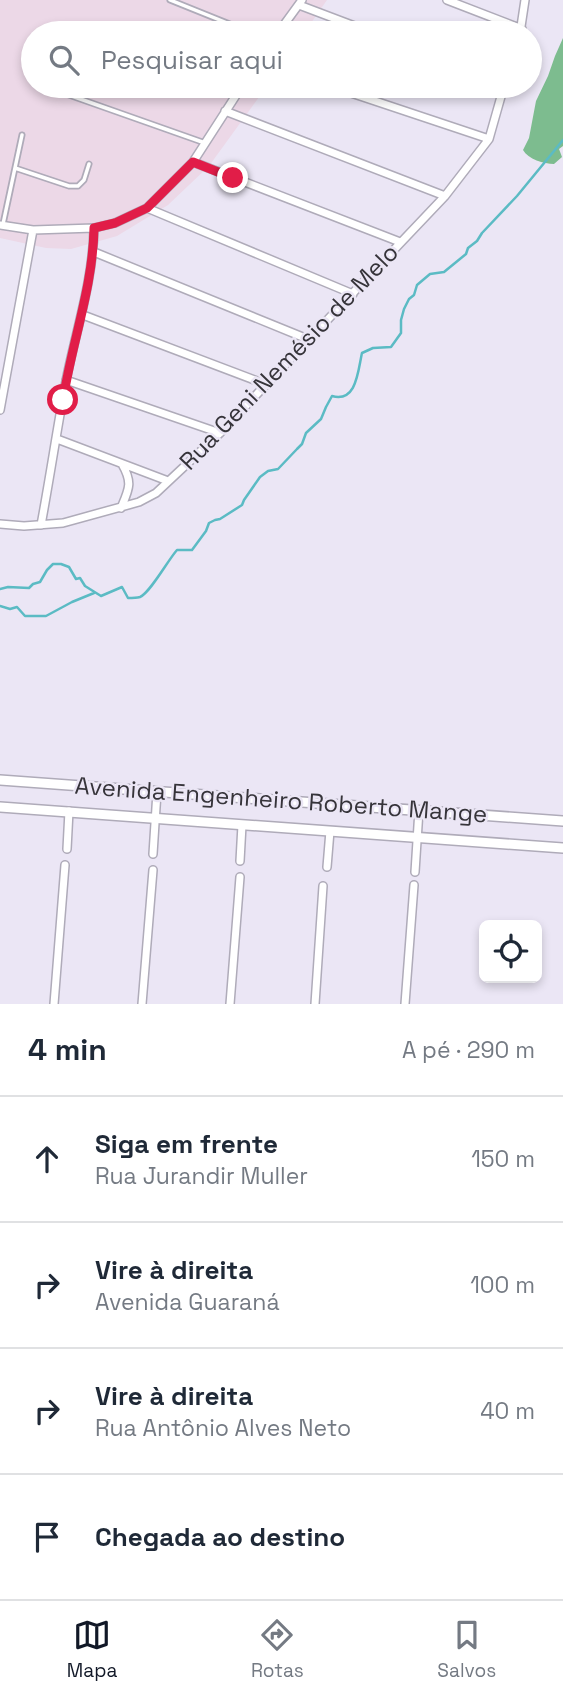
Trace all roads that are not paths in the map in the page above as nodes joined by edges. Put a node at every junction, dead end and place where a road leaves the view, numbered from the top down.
1 (170, 0) edge
2 (290, 0) edge
3 (447, 0) edge
4 (525, 0) edge
5 (300, 2) edge
6 (222, 21) edge
7 (287, 21) edge
8 (345, 21) edge
9 (497, 21) edge
10 (522, 21) edge
11 (78, 98) edge
12 (234, 98) edge
13 (366, 98) edge
14 (501, 98) edge
15 (225, 111) junction
16 (22, 135) dead end
17 (489, 139) junction
18 (205, 143) junction
19 (193, 162) junction
20 (89, 164) dead end
21 (15, 168) junction
22 (445, 196) junction
23 (147, 208) junction
24 (1, 226) edge
25 (94, 228) junction
26 (33, 230) junction
27 (400, 242) junction
28 (94, 252) junction
29 (353, 293) junction
30 (83, 315) junction
31 (310, 340) junction
32 (66, 380) junction
33 (265, 384) junction
34 (0, 410) edge
35 (220, 432) junction
36 (57, 439) junction
37 (122, 463) junction
38 (168, 481) junction
39 (121, 508) junction
40 (0, 524) edge
41 (41, 525) junction
42 (0, 780) edge
43 (157, 792) junction
44 (0, 807) edge
45 (419, 810) junction
46 (69, 811) junction
47 (155, 817) junction
48 (563, 821) edge
49 (242, 825) junction
50 (330, 831) junction
51 (417, 838) junction
52 (563, 848) edge
53 (67, 849) dead end
54 (153, 854) dead end
55 (240, 861) dead end
56 (65, 865) dead end
57 (327, 867) dead end
58 (153, 870) dead end
59 (415, 872) dead end
60 (240, 877) dead end
61 (414, 885) dead end
62 (323, 886) dead end
63 (54, 1004) edge
64 (142, 1004) edge
65 (230, 1004) edge
66 (315, 1004) edge
67 (405, 1004) edge

1 - 6 lane
2 - 5 lane
3 - 9 street
4 - 10 street
5 - 7 street
5 - 8 street
11 - 18 lane
12 - 15 street
13 - 17 street
14 - 17 street, Rua Geni Nemésio de Melo
15 - 18 street
15 - 22 street
16 - 21 lane
17 - 22 street, Rua Geni Nemésio de Melo
18 - 19 street
19 - 23 street
19 - 27 street
20 - 21 lane
21 - 24 lane
22 - 27 street, Rua Geni Nemésio de Melo
23 - 25 street
23 - 29 street
24 - 26 street
25 - 26 street
25 - 28 street
26 - 34 street
27 - 29 street, Rua Geni Nemésio de Melo
28 - 30 street
28 - 31 street
29 - 31 street, Rua Geni Nemésio de Melo
30 - 32 street
30 - 33 street
31 - 33 street, Rua Geni Nemésio de Melo
32 - 35 street
32 - 36 street
33 - 35 street, Rua Geni Nemésio de Melo
35 - 38 street, Rua Geni Nemésio de Melo
36 - 37 street
36 - 41 street
37 - 38 street
37 - 39 street
38 - 39 street, Rua Geni Nemésio de Melo
39 - 41 street, Rua Geni Nemésio de Melo
40 - 41 street, Rua Geni Nemésio de Melo
42 - 43 street, Avenida Engenheiro Roberto Mange
43 - 45 street, Avenida Engenheiro Roberto Mange
43 - 47 street
44 - 46 street, Avenida Engenheiro Roberto Mange
45 - 48 street, Avenida Engenheiro Roberto Mange
45 - 51 street
46 - 47 street, Avenida Engenheiro Roberto Mange
46 - 53 street
47 - 49 street, Avenida Engenheiro Roberto Mange
47 - 54 street
49 - 50 street, Avenida Engenheiro Roberto Mange
49 - 55 street
50 - 51 street, Avenida Engenheiro Roberto Mange
50 - 57 street
51 - 52 street, Avenida Engenheiro Roberto Mange
51 - 59 street
56 - 63 street
58 - 64 street
60 - 65 street
61 - 67 street
62 - 66 street

